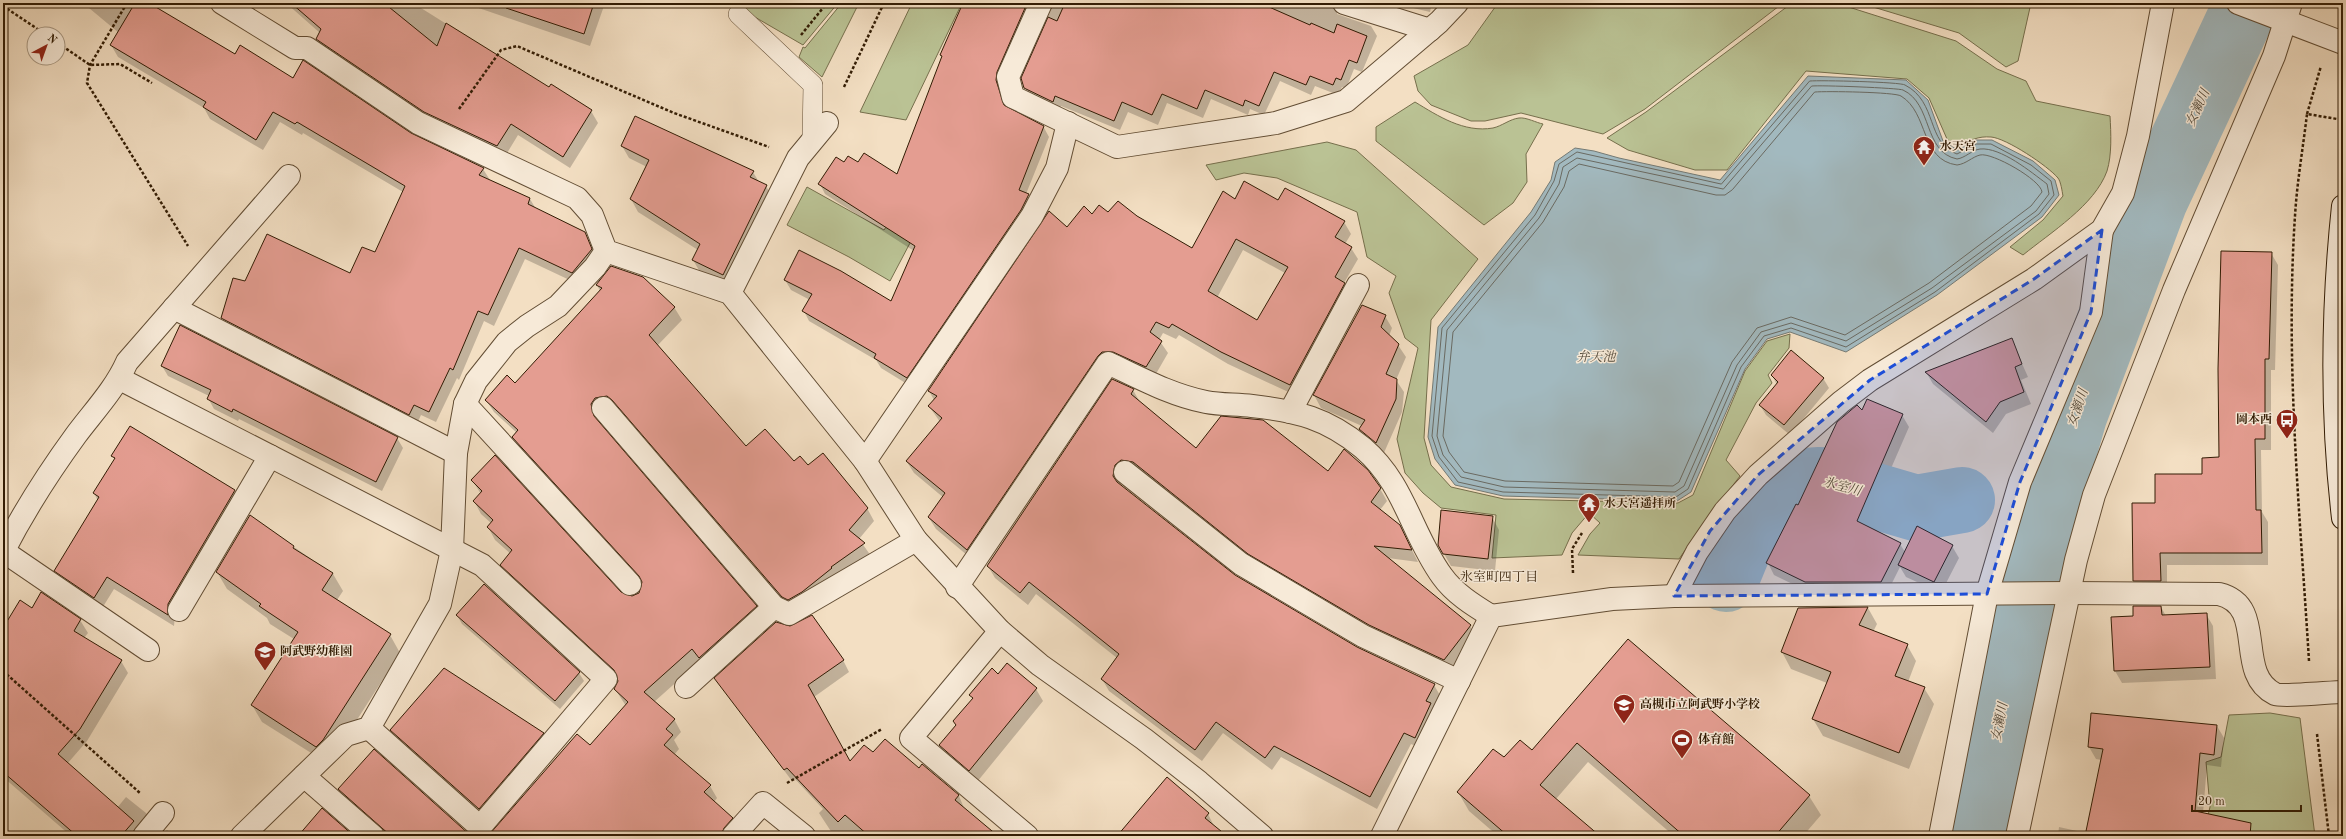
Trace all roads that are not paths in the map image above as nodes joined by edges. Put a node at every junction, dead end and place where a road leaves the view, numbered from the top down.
1 (222, 3) edge
2 (1041, 3) edge
3 (1344, 3) edge
4 (1457, 3) edge
5 (2163, 3) edge
6 (2238, 3) edge
7 (2288, 12) edge
8 (738, 14) dead end
9 (1430, 30) junction
10 (2337, 41) edge
11 (827, 123) dead end
12 (1068, 124) junction
13 (812, 140) junction
14 (289, 176) dead end
15 (2343, 206) edge
16 (2102, 230) junction
17 (606, 251) junction
18 (1358, 285) dead end
19 (730, 293) junction
20 (174, 308) junction
21 (120, 379) junction
22 (465, 404) junction
23 (604, 408) dead end
24 (1290, 412) junction
25 (456, 453) junction
26 (270, 456) junction
27 (865, 461) junction
28 (2340, 471) edge
29 (1125, 472) dead end
30 (2343, 518) edge
31 (916, 540) junction
32 (452, 550) junction
33 (3, 551) edge
34 (630, 584) dead end
35 (957, 587) junction
36 (2060, 593) junction
37 (1987, 594) junction
38 (1674, 596) junction
39 (774, 607) junction
40 (179, 610) dead end
41 (1491, 616) junction
42 (1000, 631) junction
43 (148, 650) dead end
44 (1459, 681) junction
45 (686, 687) dead end
46 (2343, 692) edge
47 (369, 728) junction
48 (304, 776) junction
49 (164, 813) road end
50 (144, 836) edge
51 (242, 836) edge
52 (373, 836) edge
53 (733, 836) edge
54 (804, 836) edge
55 (1027, 836) edge
56 (1262, 836) edge
57 (1382, 836) edge
58 (1940, 836) edge
59 (2017, 836) edge

1 - 17 street
2 - 12 street
3 - 9 street
4 - 9 street
5 - 16 street
6 - 7 street
7 - 10 street
7 - 36 street
8 - 13 lane
9 - 12 street
11 - 13 street
12 - 27 street
13 - 19 street
14 - 20 street
15 - 28 street
16 - 37 street
16 - 38 street
17 - 19 street
17 - 22 street
18 - 24 street
19 - 27 street
20 - 21 street
20 - 25 street
21 - 26 street
21 - 33 street
22 - 25 street
22 - 34 street
23 - 39 street
24 - 35 street
24 - 41 street
25 - 32 street
26 - 32 street
26 - 40 street
27 - 31 street
28 - 30 street
29 - 44 street
31 - 35 street
31 - 39 street
32 - 47 street
32 - 47 street
33 - 43 street
35 - 42 street
36 - 37 street
36 - 46 street
36 - 59 street
37 - 38 street
37 - 58 street
38 - 41 street
39 - 45 street
41 - 44 street
42 - 55 street
42 - 56 street
44 - 57 street
47 - 48 street
48 - 51 street
48 - 52 street
49 - 50 street
53 - 54 street

